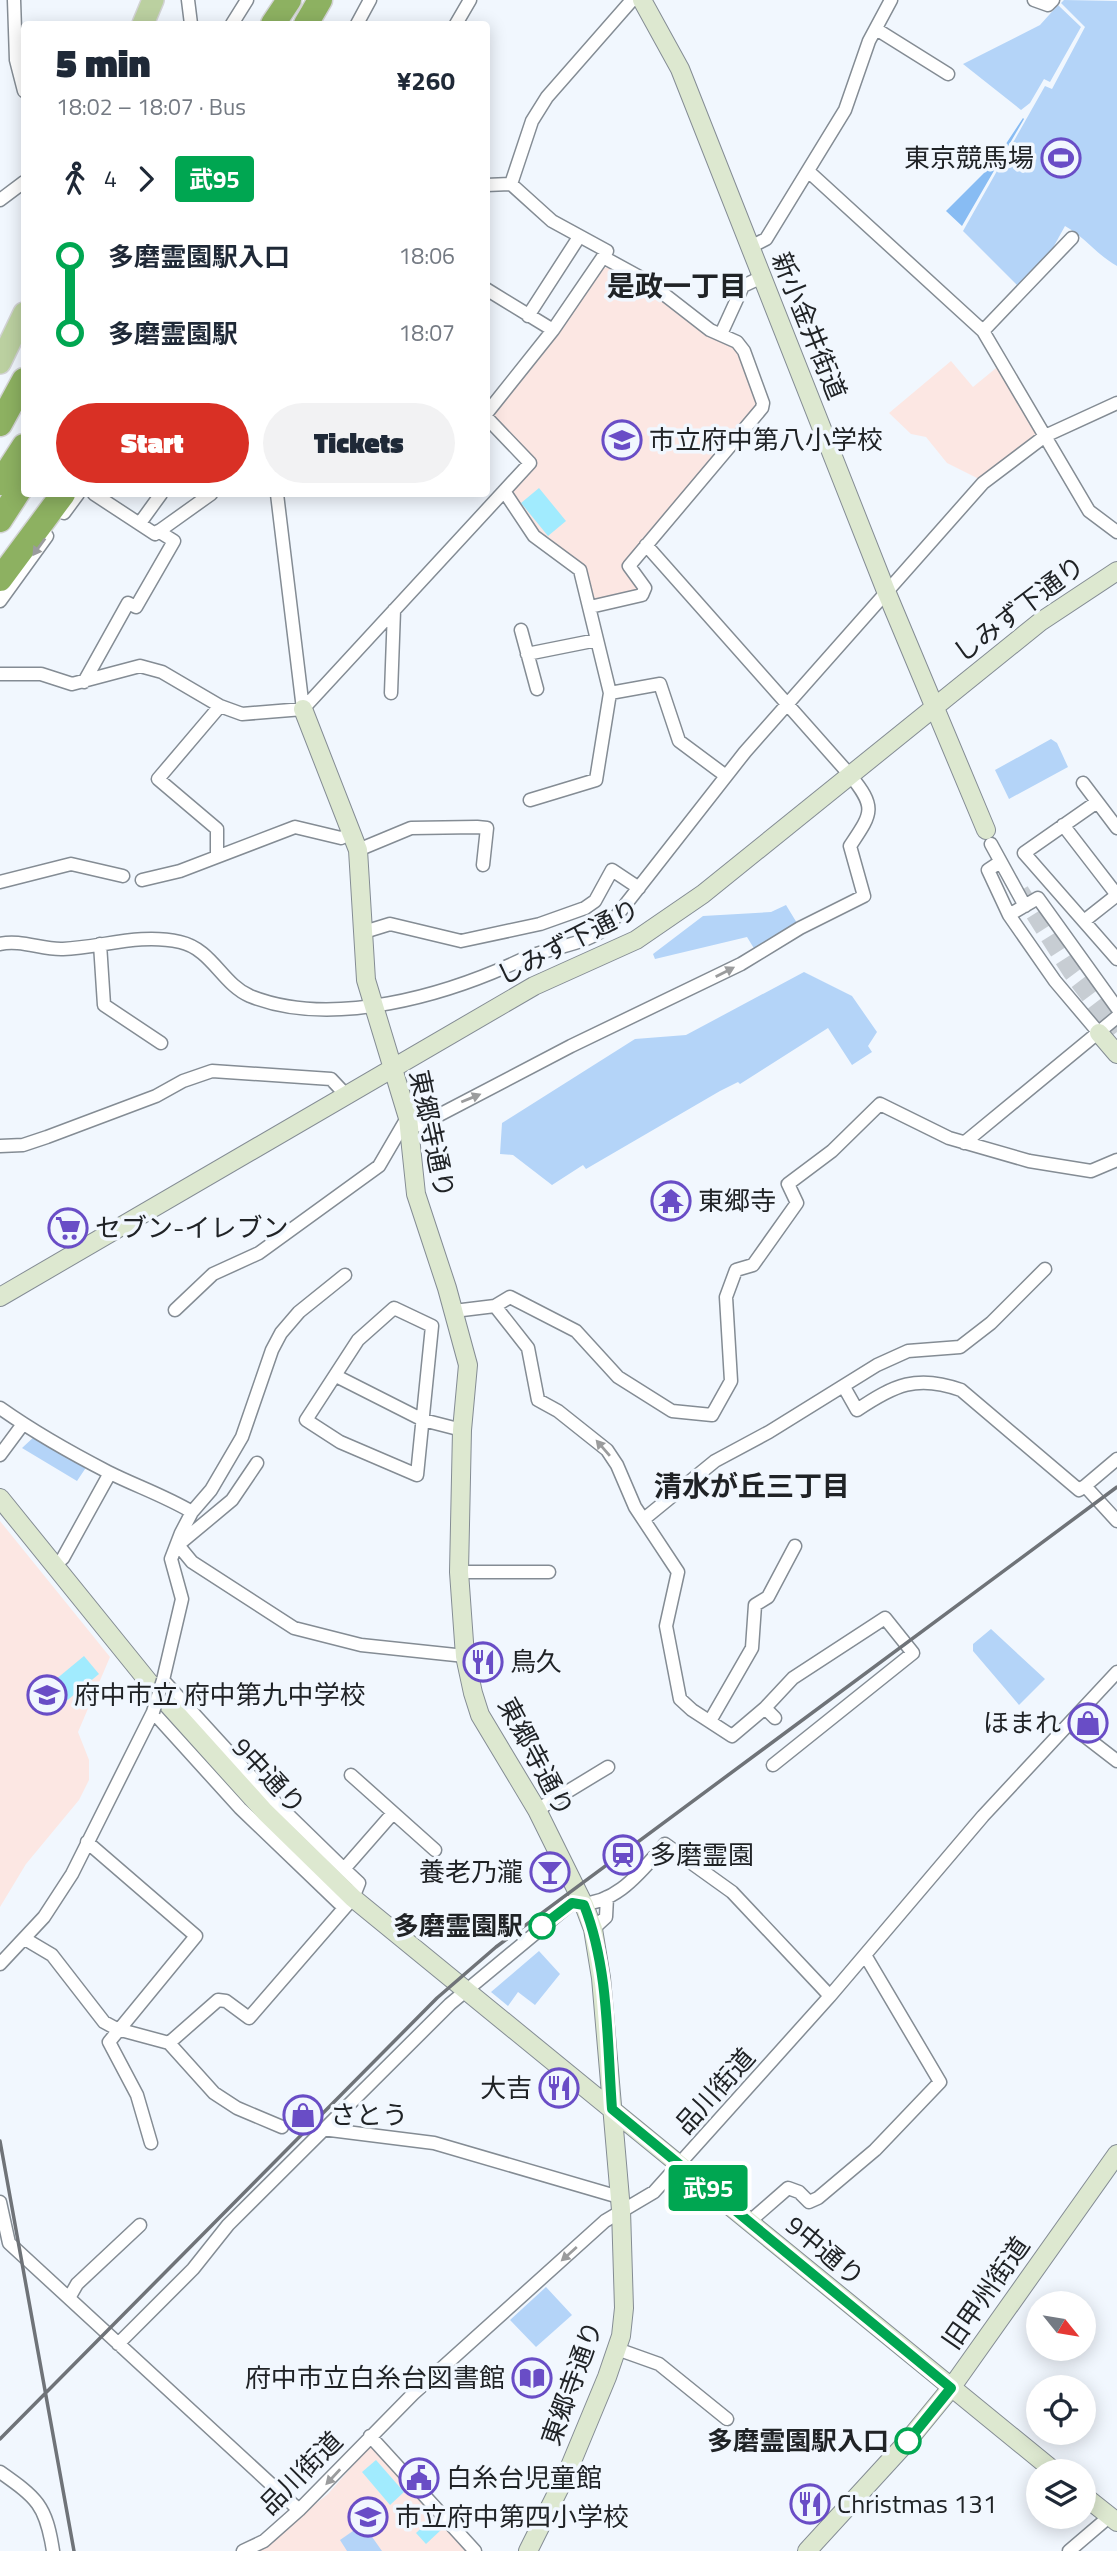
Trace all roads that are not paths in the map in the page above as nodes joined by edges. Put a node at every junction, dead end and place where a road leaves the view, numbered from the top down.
1 (14, 0) edge
2 (153, 0) edge
3 (188, 0) edge
4 (247, 0) edge
5 (289, 0) edge
6 (297, 0) edge
7 (320, 0) edge
8 (330, 0) edge
9 (370, 0) edge
10 (470, 0) edge
11 (632, 0) edge
12 (642, 0) edge
13 (891, 0) edge
14 (1034, 0) edge
15 (1053, 0) edge
16 (144, 21) edge
17 (191, 21) edge
18 (234, 21) edge
19 (275, 21) edge
20 (285, 21) edge
21 (308, 21) edge
22 (319, 21) edge
23 (359, 21) edge
24 (458, 21) edge
25 (876, 29) junction
26 (948, 74) dead end
27 (21, 79) edge
28 (808, 171) junction
29 (21, 184) edge
30 (511, 184) junction
31 (490, 185) edge
32 (0, 200) edge
33 (579, 237) junction
34 (1072, 238) dead end
35 (750, 247) junction
36 (603, 257) junction
37 (761, 277) junction
38 (490, 293) edge
39 (528, 316) junction
40 (21, 319) edge
41 (553, 330) junction
42 (983, 331) junction
43 (722, 334) junction
44 (0, 363) edge
45 (21, 386) edge
46 (1117, 403) edge
47 (490, 410) edge
48 (490, 419) edge
49 (0, 424) edge
50 (1045, 436) junction
51 (21, 451) edge
52 (0, 483) edge
53 (21, 488) edge
54 (503, 491) junction
55 (61, 497) edge
56 (76, 497) edge
57 (99, 497) edge
58 (159, 497) edge
59 (207, 497) edge
60 (277, 497) edge
61 (0, 520) edge
62 (139, 523) junction
63 (158, 531) junction
64 (1117, 532) edge
65 (646, 545) junction
66 (1117, 571) edge
67 (0, 579) edge
68 (886, 591) junction
69 (0, 601) edge
70 (590, 607) junction
71 (394, 610) junction
72 (521, 630) dead end
73 (597, 640) junction
74 (527, 654) junction
75 (0, 674) edge
76 (84, 682) junction
77 (537, 689) dead end
78 (391, 693) dead end
79 (610, 693) junction
80 (786, 704) junction
81 (220, 706) junction
82 (933, 708) junction
83 (303, 709) junction
84 (850, 775) junction
85 (726, 776) junction
86 (1083, 783) dead end
87 (530, 800) dead end
88 (1097, 802) junction
89 (1063, 825) junction
90 (1117, 828) edge
91 (988, 837) joint
92 (355, 841) junction
93 (217, 855) junction
94 (1000, 862) junction
95 (483, 865) dead end
96 (123, 876) dead end
97 (142, 880) dead end
98 (0, 882) edge
99 (639, 888) junction
100 (1117, 895) edge
101 (1025, 906) junction
102 (1009, 915) junction
103 (1084, 921) junction
104 (364, 932) junction
105 (0, 944) edge
106 (100, 944) junction
107 (1117, 959) edge
108 (375, 1008) junction
109 (1117, 1009) edge
110 (1117, 1017) edge
111 (1099, 1033) junction
112 (161, 1043) dead end
113 (1117, 1054) edge
114 (391, 1068) junction
115 (346, 1094) junction
116 (408, 1122) junction
117 (964, 1143) junction
118 (0, 1146) edge
119 (1117, 1160) edge
120 (1045, 1269) dead end
121 (345, 1275) dead end
122 (0, 1297) edge
123 (495, 1306) junction
124 (175, 1310) dead end
125 (454, 1311) junction
126 (335, 1376) junction
127 (844, 1387) junction
128 (0, 1408) edge
129 (423, 1420) junction
130 (23, 1424) junction
131 (462, 1430) junction
132 (0, 1455) edge
133 (1117, 1459) edge
134 (257, 1463) dead end
135 (110, 1473) junction
136 (1085, 1486) junction
137 (0, 1498) edge
138 (192, 1512) junction
139 (644, 1519) junction
140 (1117, 1521) edge
141 (178, 1545) junction
142 (795, 1546) dead end
143 (55, 1565) junction
144 (459, 1572) junction
145 (549, 1572) dead end
146 (465, 1656) junction
147 (1117, 1672) edge
148 (163, 1680) junction
149 (153, 1712) junction
150 (710, 1721) junction
151 (1069, 1724) junction
152 (1117, 1761) edge
153 (773, 1765) dead end
154 (608, 1767) dead end
155 (351, 1776) dead end
156 (537, 1810) junction
157 (393, 1813) junction
158 (87, 1842) junction
159 (435, 1850) dead end
160 (344, 1869) junction
161 (607, 1897) junction
162 (352, 1898) junction
163 (581, 1898) junction
164 (593, 1928) junction
165 (25, 1939) junction
166 (865, 1955) junction
167 (0, 1964) edge
168 (465, 1992) junction
169 (830, 1996) junction
170 (117, 2029) junction
171 (169, 2043) junction
172 (612, 2109) junction
173 (282, 2127) dead end
174 (323, 2130) junction
175 (151, 2143) dead end
176 (1115, 2162) edge
177 (680, 2165) junction
178 (0, 2202) edge
179 (620, 2204) junction
180 (749, 2222) junction
181 (140, 2225) dead end
182 (69, 2298) junction
183 (118, 2344) junction
184 (617, 2349) junction
185 (951, 2388) junction
186 (727, 2419) dead end
187 (370, 2435) junction
188 (1039, 2459) edge
189 (0, 2472) edge
190 (1096, 2505) edge
191 (299, 2511) junction
192 (1113, 2519) edge
193 (54, 2551) edge
194 (243, 2551) edge
195 (475, 2551) edge
196 (528, 2551) edge
197 (807, 2551) edge
198 (1069, 2551) edge

1 - 27 street
2 - 16 main road
3 - 17 street
4 - 18 street
5 - 19 highway
6 - 20 highway
7 - 21 highway
8 - 22 highway
9 - 23 street
10 - 24 street
11 - 30 street
12 - 35 street, 新小金井街道
13 - 25 street
14 - 15 street
25 - 26 street
25 - 28 street
28 - 35 street
28 - 42 street
29 - 32 street
30 - 31 street
30 - 33 street
33 - 36 street
33 - 39 street
34 - 42 street
35 - 37 street, 新小金井街道
36 - 41 street
36 - 43 street
37 - 43 street
37 - 68 street, 新小金井街道
38 - 39 street
39 - 41 street
40 - 44 main road
41 - 47 street
42 - 50 street
43 - 65 street
45 - 49 highway
46 - 50 street
48 - 54 street
50 - 64 street
50 - 68 street
51 - 52 highway
53 - 61 highway
54 - 70 street
54 - 71 street
55 - 67 highway
56 -> 69 street
57 - 62 street
58 - 62 street
59 - 63 street
60 - 83 street
62 - 63 street
63 - 76 street
65 - 70 street
65 - 80 street
66 - 82 street, しみず下通り
68 - 80 street
68 - 82 street, 新小金井街道
70 - 73 street
71 - 78 street
71 - 83 street
72 - 74 street
73 - 74 street
73 - 79 street
74 - 77 street
75 - 76 street
76 - 81 street
79 - 85 street
79 - 87 street
80 - 84 street
80 - 85 street
81 - 83 street
81 - 93 street
82 - 84 street, しみず下通り
82 - 91 street, 新小金井街道
83 - 92 street, 東郷寺通り
84 - 114 street, しみず下通り
116 -> 84 street
85 - 99 street
86 - 88 street
88 - 89 street
88 - 90 street
89 - 100 street
89 - 103 street
91 - 94 street
92 - 93 street
92 - 95 street
92 - 104 street, 東郷寺通り
93 - 97 street
94 - 101 street
94 - 102 street
96 - 98 street
99 - 104 street
99 - 108 street
100 - 103 street
101 - 102 street
101 - 109 street
102 - 111 street
103 - 107 street
104 - 108 street, 東郷寺通り
105 - 106 street
106 - 108 street
106 - 112 street
108 - 114 street, 東郷寺通り
110 - 111 street
111 - 113 street
111 - 117 street
114 - 115 street, しみず下通り
114 - 116 street, 東郷寺通り
115 - 118 street
115 - 122 street, しみず下通り
116 - 124 street
116 - 125 street, 東郷寺通り
117 - 119 street
117 - 123 street
120 - 127 street
121 - 138 street
123 - 125 street
139 -> 123 street
125 - 131 street, 東郷寺通り
126 - 129 street
126 - 129 street
126 - 129 street
127 - 136 street
127 - 139 street
128 - 130 street
129 - 131 street
130 - 132 street
130 - 135 street
131 - 144 street, 東郷寺通り
133 - 136 street
134 - 141 street
135 - 138 street
135 - 143 street
136 - 140 street
137 - 143 street, 9中通り
138 - 141 street
139 - 150 street
141 - 146 street
141 - 148 street
142 - 150 street
143 - 162 street, 9中通り
144 - 145 street
144 - 146 street, 東郷寺通り
146 - 156 street, 東郷寺通り
147 - 151 street, 品川街道
148 - 149 street, bridge
148 - 160 street
149 - 158 street
149 - 162 street
150 - 153 street
151 - 152 street
151 - 166 street, 品川街道
154 - 156 street
155 - 157 street
156 - 163 street, 東郷寺通り
157 - 159 street
157 - 160 street
158 - 165 street
158 - 170 street
160 - 162 street
161 - 163 street
161 - 164 street
161 - 169 street
162 - 168 street, 9中通り
162 - 171 street
163 - 164 street, 東郷寺通り
163 - 168 street
164 - 172 street, 東郷寺通り
165 - 167 street
165 - 170 street
166 - 169 street, 品川街道
166 - 180 street
168 - 172 street, 9中通り
168 - 174 street
169 - 177 street, 品川街道
170 - 171 street
170 - 175 street
171 - 173 street
172 - 177 street, 9中通り
172 - 179 street, 東郷寺通り
174 - 179 street
174 - 183 street
176 - 185 street, 旧甲州街道
177 - 179 street, 品川街道
177 - 180 street, 9中通り
178 - 182 street
179 - 184 street, 東郷寺通り
179 -> 187 street, 品川街道
180 - 185 street, 9中通り
181 - 182 street
182 - 183 street
183 - 191 street
184 - 186 street
184 - 196 street, 東郷寺通り
185 - 188 street, 9中通り
185 - 197 street, 旧甲州街道
187 -> 191 street, 品川街道
187 - 195 street
189 - 193 street
190 - 192 street
191 - 194 street, 品川街道
192 - 198 street

